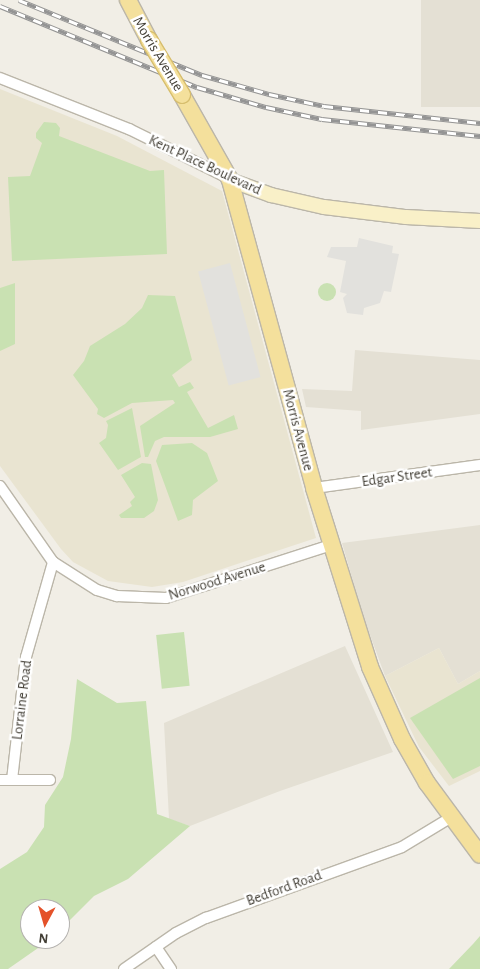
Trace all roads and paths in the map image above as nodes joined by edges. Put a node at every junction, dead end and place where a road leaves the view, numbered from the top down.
1 (128, 0) edge
2 (0, 78) edge
3 (230, 180) junction
4 (480, 221) edge
5 (480, 465) edge
6 (0, 486) edge
7 (314, 488) junction
8 (331, 546) junction
9 (52, 562) junction
10 (0, 780) edge
11 (12, 780) junction
12 (50, 780) dead end
13 (450, 818) junction
14 (480, 855) edge
15 (156, 947) junction
16 (124, 969) edge
17 (171, 969) edge

1 - 3 main road, Morris Avenue, bridge
2 - 3 street, Kent Place Boulevard
3 - 4 street, Kent Place Boulevard
3 - 7 main road, Morris Avenue
5 - 7 street, Edgar Street
6 - 9 street, Norwood Avenue
7 - 8 main road, Morris Avenue
8 - 9 street, Norwood Avenue
8 - 13 main road, Morris Avenue
9 - 11 street, Lorraine Road
10 - 11 street
11 - 12 street
13 - 14 main road, Morris Avenue
13 - 15 street, Bedford Road
15 - 16 street, Bedford Road
15 - 17 street

